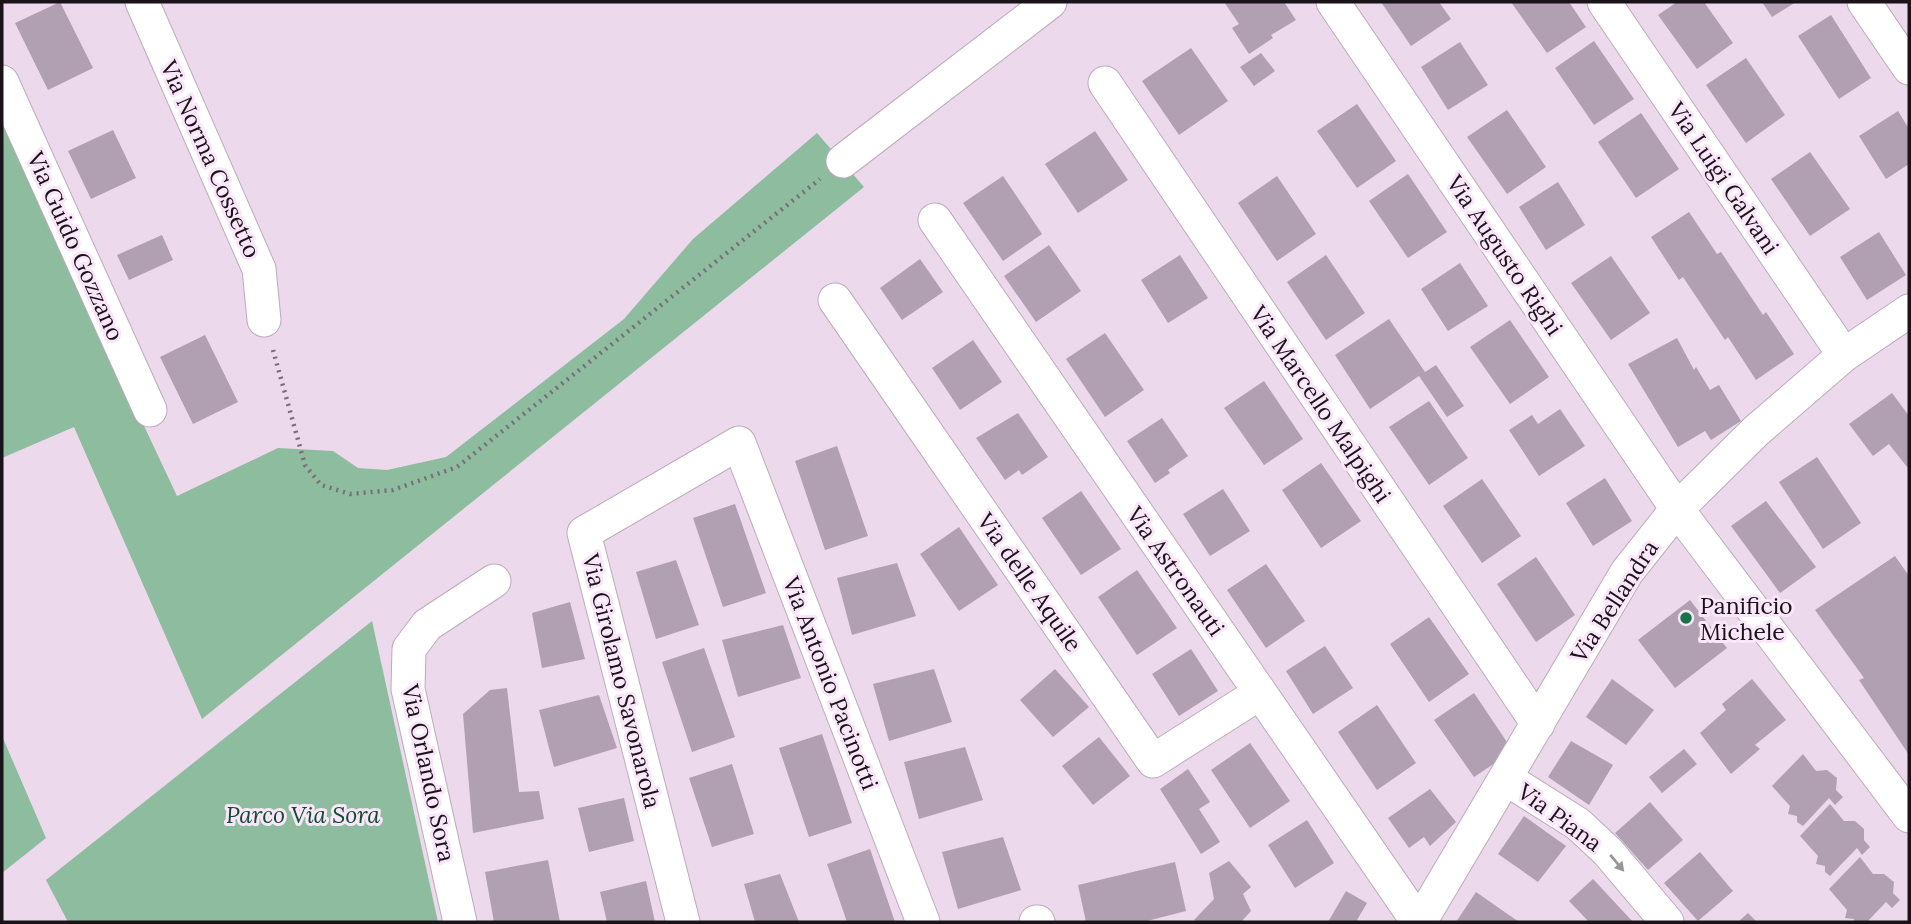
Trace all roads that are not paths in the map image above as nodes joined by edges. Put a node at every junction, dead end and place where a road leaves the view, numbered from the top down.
1 (142, 2) edge
2 (1050, 2) edge
3 (1333, 2) edge
4 (1604, 2) edge
5 (1864, 2) edge
6 (1909, 68) edge
7 (2, 82) edge
8 (1105, 83) dead end
9 (842, 161) road end
10 (935, 220) dead end
11 (835, 300) dead end
12 (1909, 310) edge
13 (264, 320) road end
14 (1844, 355) junction
15 (150, 410) dead end
16 (740, 443) joint
17 (1677, 509) junction
18 (494, 581) dead end
19 (1260, 693) junction
20 (1538, 724) junction
21 (1505, 778) junction
22 (1909, 816) edge
23 (460, 922) edge
24 (683, 922) edge
25 (923, 922) edge
26 (1419, 922) edge
27 (1667, 922) edge

1 - 13 street, Via Norma Cossetto
2 - 9 street
3 - 17 street, Via Augusto Righi
4 - 14 street, Via Luigi Galvani
5 - 6 street
7 - 15 street, Via Guido Gozzano
8 - 20 street, Via Marcello Malpighi
10 - 19 street, Via Astronauti
11 - 19 street, Via delle Aquile
12 - 14 street, Via Bellandra
14 - 17 street, Via Bellandra
16 - 24 street, Via Girolamo Savonarola
16 - 25 street, Via Antonio Pacinotti
17 - 20 street, Via Bellandra
17 - 22 street, Via Augusto Righi
18 - 23 street, Via Orlando Sora
19 - 26 street, Via Astronauti
20 - 21 street, Via Bellandra
21 - 26 street, Via Bellandra
21 -> 27 street, Via Piana

